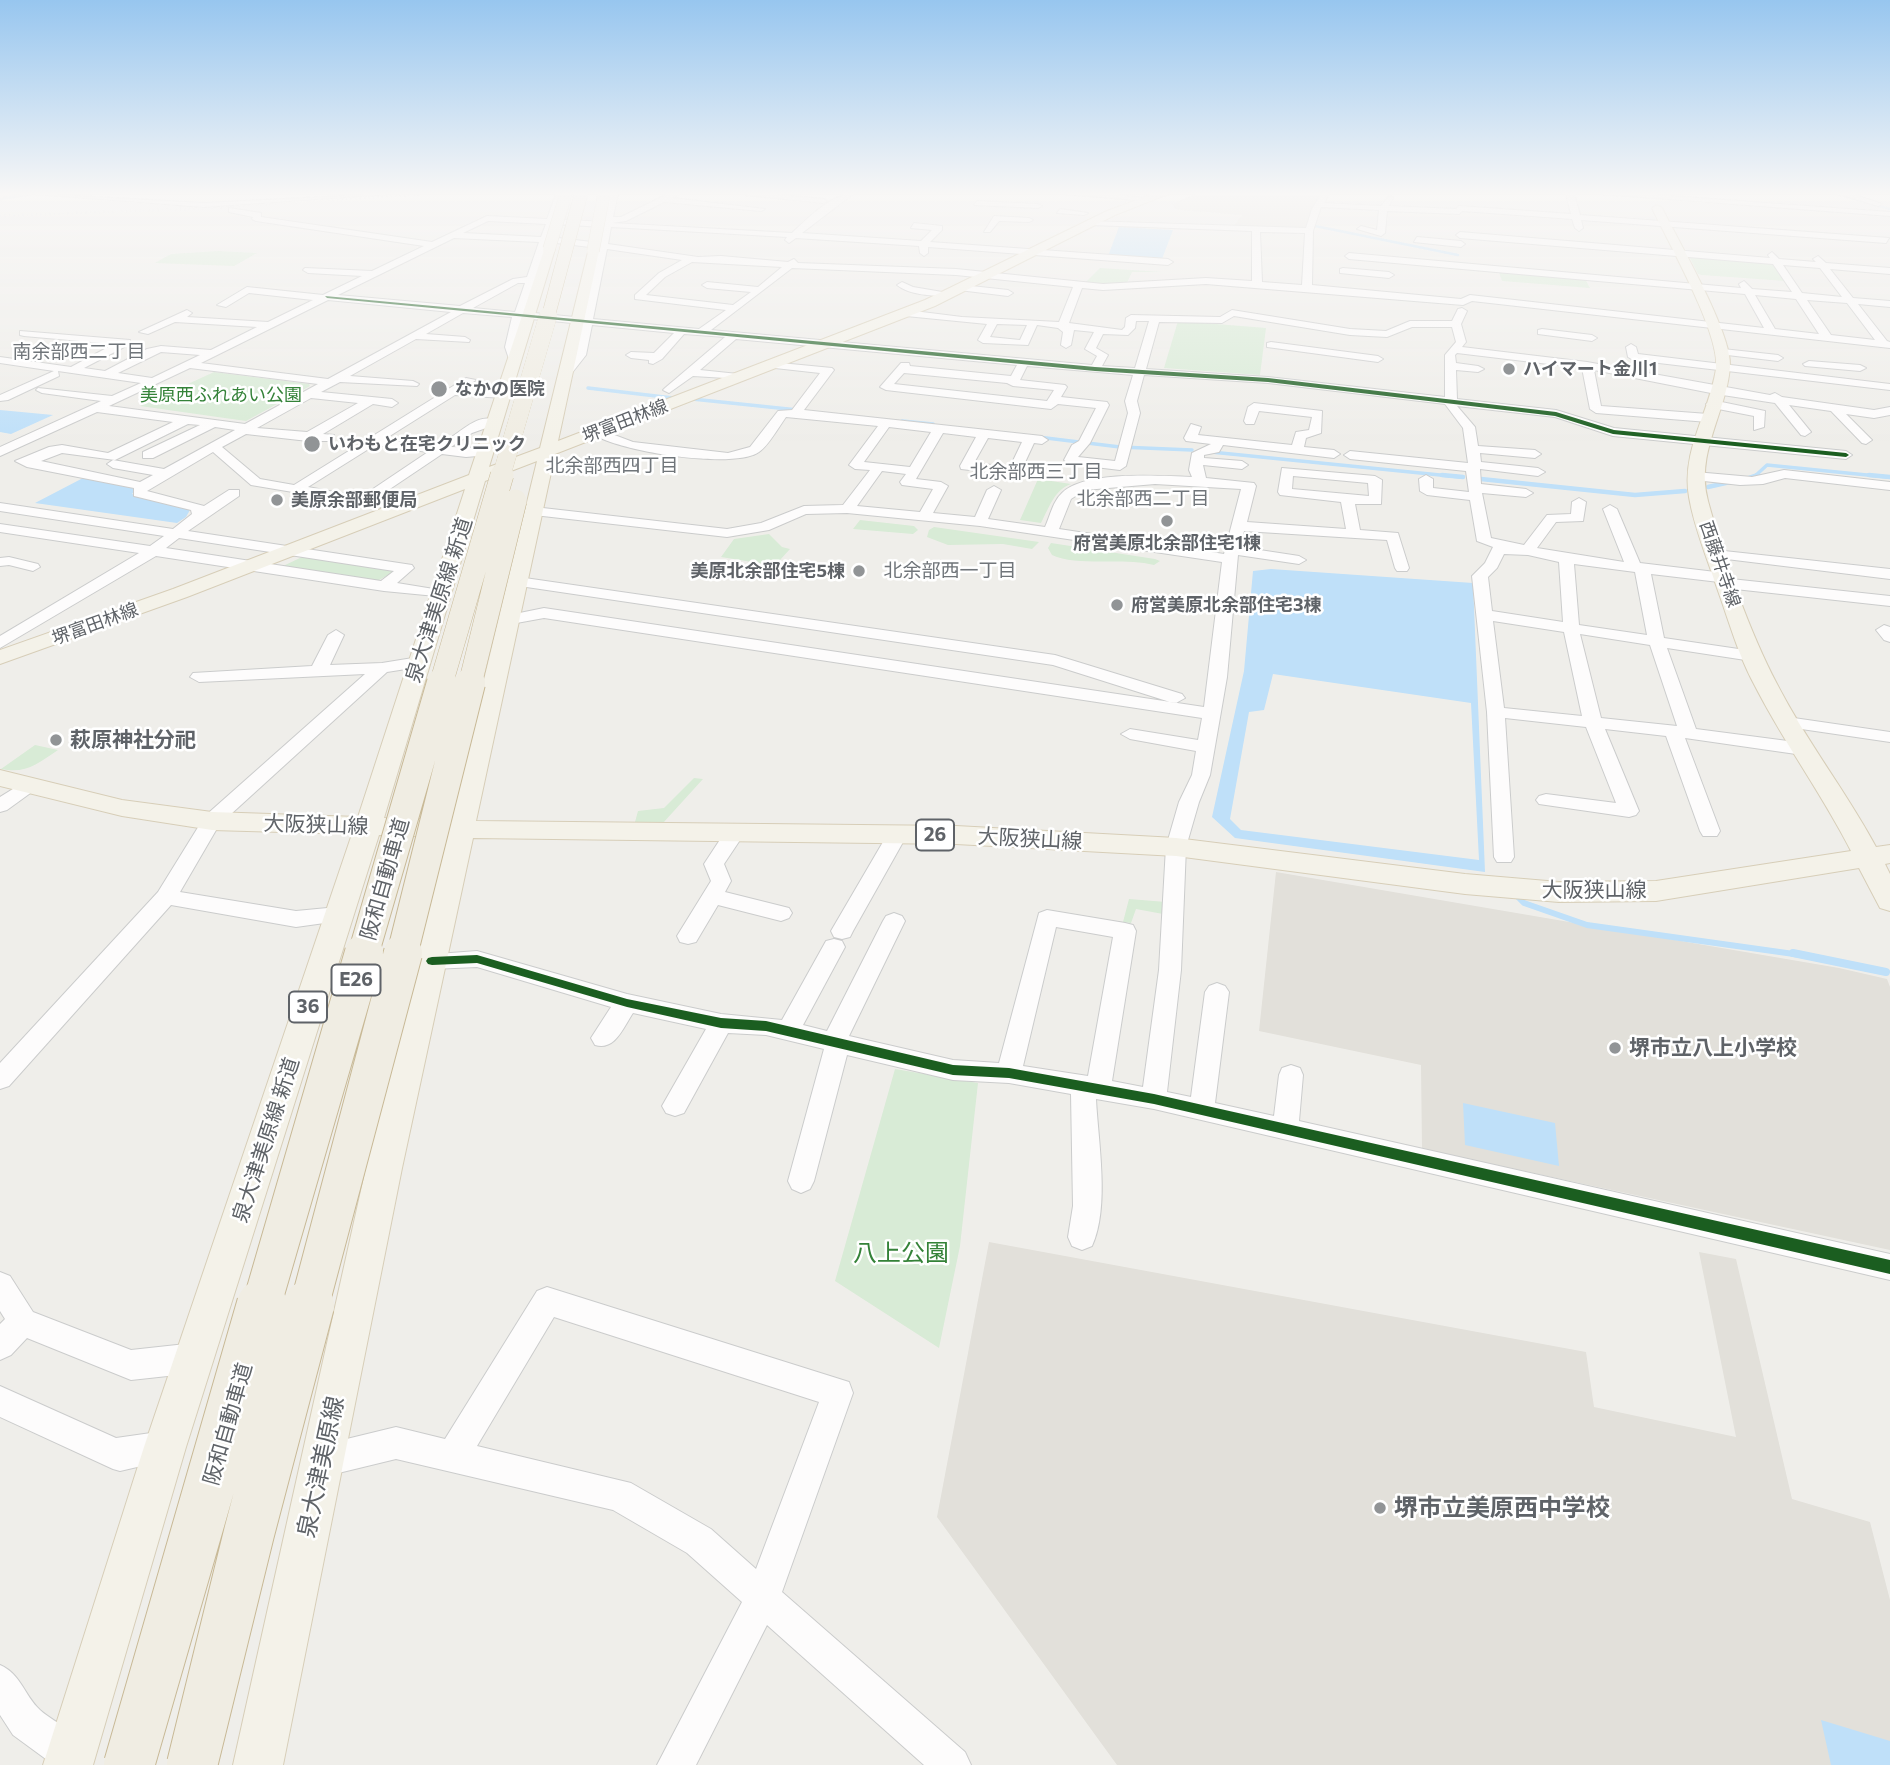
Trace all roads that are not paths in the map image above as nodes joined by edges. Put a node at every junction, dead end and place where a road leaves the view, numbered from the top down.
1 (345, 276) edge
2 (368, 276) edge
3 (535, 276) edge
4 (559, 276) edge
5 (579, 276) edge
6 (592, 276) edge
7 (660, 276) edge
8 (829, 276) edge
9 (908, 276) edge
10 (986, 276) edge
11 (988, 276) edge
12 (1166, 276) edge
13 (1257, 276) edge
14 (1307, 276) edge
15 (1350, 276) edge
16 (1464, 276) edge
17 (1495, 276) edge
18 (1593, 276) edge
19 (1611, 276) edge
20 (1641, 276) edge
21 (1694, 276) edge
22 (1786, 276) edge
23 (1831, 276) edge
24 (1876, 276) edge
25 (773, 278) joint
26 (1729, 278) dead end
27 (530, 279) joint
28 (786, 279) dead end
29 (1696, 279) junction
30 (1742, 279) junction
31 (1754, 280) dead end
32 (826, 281) dead end
33 (1643, 282) junction
34 (1778, 282) dead end
35 (1790, 283) junction
36 (1165, 284) junction
37 (707, 285) dead end
38 (886, 285) dead end
39 (902, 285) junction
40 (1078, 285) junction
41 (1257, 285) junction
42 (1883, 285) dead end
43 (1307, 288) junction
44 (760, 290) junction
45 (1597, 290) dead end
46 (1352, 291) junction
47 (1496, 291) junction
48 (955, 292) junction
49 (1749, 292) junction
50 (1008, 293) dead end
51 (1648, 295) dead end
52 (303, 296) junction
53 (1798, 296) junction
54 (326, 298) junction
55 (984, 299) dead end
56 (1467, 300) junction
57 (1849, 301) junction
58 (1601, 302) dead end
59 (629, 303) junction
60 (1890, 304) edge
61 (222, 305) dead end
62 (736, 308) junction
63 (1652, 308) dead end
64 (195, 310) dead end
65 (461, 310) junction
66 (906, 313) junction
67 (1604, 314) junction
68 (523, 315) junction
69 (1155, 318) junction
70 (1544, 318) junction
71 (174, 319) junction
72 (582, 320) junction
73 (1276, 320) junction
74 (1657, 320) junction
75 (994, 321) junction
76 (603, 322) junction
77 (1034, 322) junction
78 (1456, 324) junction
79 (1063, 325) junction
80 (270, 326) junction
81 (682, 330) junction
82 (150, 331) dead end
83 (701, 332) junction
84 (1099, 332) junction
85 (1772, 333) junction
86 (24, 334) dead end
87 (734, 335) junction
88 (417, 336) junction
89 (1592, 338) dead end
90 (1828, 339) junction
91 (465, 341) dead end
92 (658, 342) dead end
93 (828, 342) junction
94 (670, 343) junction
95 (1886, 344) edge
96 (1066, 345) dead end
97 (1631, 347) dead end
98 (1456, 350) junction
99 (1674, 350) dead end
100 (1719, 350) junction
101 (213, 354) junction
102 (631, 355) dead end
103 (1777, 358) dead end
104 (1378, 359) dead end
105 (0, 360) edge
106 (1024, 362) junction
107 (1270, 363) junction
108 (1683, 363) junction
109 (1809, 364) dead end
110 (189, 365) junction
111 (770, 365) junction
112 (1587, 365) junction
113 (1450, 366) junction
114 (1828, 366) junction
115 (1297, 368) dead end
116 (1860, 368) dead end
117 (1095, 369) junction
118 (1479, 369) dead end
119 (67, 370) junction
120 (1138, 370) junction
121 (691, 372) junction
122 (1332, 372) dead end
123 (1768, 373) junction
124 (106, 375) junction
125 (738, 377) junction
126 (333, 379) junction
127 (470, 380) dead end
128 (1014, 380) junction
129 (153, 381) junction
130 (1835, 382) junction
131 (1293, 383) junction
132 (413, 384) dead end
133 (1688, 384) junction
134 (562, 385) junction
135 (1329, 387) junction
136 (1890, 387) edge
137 (43, 390) dead end
138 (669, 390) dead end
139 (452, 391) junction
140 (308, 394) junction
141 (1848, 396) dead end
142 (4, 398) dead end
143 (113, 399) junction
144 (1776, 399) junction
145 (1054, 400) junction
146 (370, 401) junction
147 (1451, 401) junction
148 (1713, 401) junction
149 (393, 403) dead end
150 (1805, 403) junction
151 (1240, 405) dead end
152 (1254, 407) junction
153 (94, 408) junction
154 (1834, 408) junction
155 (1294, 411) junction
156 (1890, 411) edge
157 (796, 413) junction
158 (188, 419) junction
159 (1250, 421) dead end
160 (214, 423) junction
161 (886, 424) junction
162 (1178, 425) dead end
163 (1758, 427) dead end
164 (246, 429) junction
165 (939, 429) junction
166 (596, 432) junction
167 (1805, 432) dead end
168 (984, 434) junction
169 (1300, 435) junction
170 (308, 437) junction
171 (490, 437) junction
172 (330, 438) dead end
173 (1701, 440) junction
174 (1866, 440) dead end
175 (373, 441) junction
176 (1218, 441) junction
177 (0, 444) edge
178 (14, 446) junction
179 (215, 447) junction
180 (1767, 447) junction
181 (1473, 449) junction
182 (439, 450) junction
183 (1297, 450) junction
184 (547, 451) junction
185 (0, 452) edge
186 (1334, 454) dead end
187 (1535, 454) dead end
188 (148, 455) dead end
189 (1350, 455) dead end
190 (1846, 455) dead end
191 (0, 458) edge
192 (1773, 460) dead end
193 (1197, 461) junction
194 (27, 463) junction
195 (113, 464) dead end
196 (1242, 465) dead end
197 (879, 467) junction
198 (1475, 467) junction
199 (914, 471) junction
200 (1538, 472) dead end
201 (167, 473) junction
202 (1695, 476) junction
203 (1426, 479) dead end
204 (1200, 480) junction
205 (142, 486) junction
206 (1890, 486) edge
207 (295, 490) junction
208 (994, 490) dead end
209 (1267, 491) junction
210 (1476, 492) junction
211 (234, 493) dead end
212 (1526, 493) dead end
213 (1347, 499) junction
214 (364, 501) junction
215 (1579, 502) dead end
216 (0, 507) edge
217 (401, 508) junction
218 (846, 509) junction
219 (1609, 509) dead end
220 (534, 511) junction
221 (199, 515) junction
222 (923, 517) junction
223 (980, 522) junction
224 (1238, 526) junction
225 (0, 528) edge
226 (175, 533) junction
227 (1050, 533) junction
228 (1353, 534) junction
229 (292, 550) junction
230 (1527, 551) junction
231 (152, 552) junction
232 (1715, 554) junction
233 (1231, 555) junction
234 (1571, 555) junction
235 (1299, 560) dead end
236 (0, 562) edge
237 (251, 566) junction
238 (33, 567) dead end
239 (1402, 568) dead end
240 (1638, 568) junction
241 (1890, 575) edge
242 (1725, 580) junction
243 (518, 582) junction
244 (384, 586) junction
245 (441, 594) junction
246 (1890, 601) edge
247 (1485, 615) junction
248 (511, 619) junction
249 (1571, 629) junction
250 (336, 635) dead end
251 (1657, 642) junction
252 (0, 643) edge
253 (1752, 656) junction
254 (0, 657) edge
255 (1055, 660) junction
256 (419, 662) junction
257 (382, 667) junction
258 (319, 670) junction
259 (199, 677) dead end
260 (1039, 688) junction
261 (1213, 709) junction
262 (1496, 712) junction
263 (1787, 722) junction
264 (1593, 723) junction
265 (1681, 732) junction
266 (1130, 734) dead end
267 (1890, 737) edge
268 (1206, 747) junction
269 (1803, 749) junction
270 (0, 778) edge
271 (29, 785) junction
272 (1546, 800) dead end
273 (0, 806) edge
274 (212, 821) junction
275 (368, 827) junction
276 (461, 829) junction
277 (1710, 831) dead end
278 (734, 834) junction
279 (897, 835) junction
280 (1176, 847) junction
281 (1880, 856) edge
282 (1504, 857) dead end
283 (712, 896) junction
284 (166, 897) junction
285 (1890, 901) edge
286 (781, 913) dead end
287 (338, 915) junction
288 (894, 921) dead end
289 (688, 936) dead end
290 (432, 961) junction
291 (1217, 992) dead end
292 (627, 1003) junction
293 (721, 1023) junction
294 (788, 1031) junction
295 (603, 1038) dead end
296 (836, 1042) junction
297 (1009, 1073) junction
298 (1291, 1075) dead end
299 (0, 1079) edge
300 (1090, 1086) junction
301 (1154, 1099) junction
302 (675, 1106) dead end
303 (1202, 1109) junction
304 (1286, 1128) junction
305 (801, 1181) dead end
306 (1082, 1237) dead end
307 (1890, 1267) edge
308 (0, 1285) edge
309 (23, 1322) junction
310 (0, 1345) edge
311 (195, 1358) junction
312 (0, 1401) edge
313 (165, 1447) junction
314 (453, 1456) junction
315 (322, 1461) junction
316 (762, 1597) junction
317 (0, 1683) edge
318 (937, 1759) edge
319 (70, 1760) edge
320 (129, 1765) edge
321 (192, 1765) edge
322 (258, 1765) edge
323 (676, 1765) edge

1 - 52 street
2 - 54 street
3 - 68 main road, 泉大津美原線 新道 / 36
4 - 320 highway, 阪和自動車道 / E26, bridge
5 - 321 highway, 阪和自動車道 / E26, bridge
6 - 72 main road
7 - 59 street
8 - 32 street
9 - 39 street
10 - 48 main road, 堺富田林線
11 - 40 street
12 - 36 street
13 - 41 street
14 - 43 street
15 - 46 street
16 - 56 street
17 - 47 street
18 - 45 street
19 - 33 street
20 - 33 street
21 - 29 main road
22 - 35 street
23 - 57 street
24 - 42 street
25 - 28 street
25 - 44 street
26 - 30 street
27 - 65 street
27 - 68 street
29 - 33 street
29 - 49 street
29 - 100 main road
30 - 31 street
30 - 49 street
33 - 51 street
34 - 35 street
35 - 53 street
36 - 40 street
36 - 41 street
37 - 44 street
38 - 39 street
39 - 48 street
40 - 79 street
41 - 43 street
43 - 46 street
44 - 62 street
46 - 56 street
47 - 56 street
47 - 70 street
48 - 50 street
48 - 55 street
48 - 66 main road, 堺富田林線
49 - 53 street
49 - 85 street
52 - 54 street
52 - 61 street
53 - 57 street
53 - 90 street
54 - 65 street
54 - 80 street
56 - 78 street
57 - 60 street
57 - 95 street
58 - 67 street
59 - 62 street
59 - 76 street
62 - 83 street
63 - 74 street
64 - 71 street
65 - 68 street
65 - 88 street
66 - 75 street
66 - 93 main road, 堺富田林線
67 - 70 street
67 - 74 street
68 - 72 street
68 - 171 main road, 泉大津美原線 新道 / 36
69 - 73 street
69 - 84 street
69 - 120 street
70 - 89 street
71 - 80 street
71 - 82 street
72 - 76 street
72 - 134 main road
73 - 78 street
73 - 107 street
74 - 100 street
75 - 77 street
75 - 77 street
76 - 81 street
77 - 79 street
78 - 98 street
79 - 84 street
79 - 96 street
80 - 101 street
81 - 83 street
81 - 94 street
83 - 87 street
84 - 117 street
85 - 90 street
85 - 100 street
86 - 119 street
87 - 93 street
87 - 121 street
88 - 91 street
88 - 126 street
90 - 95 street
92 - 94 street
93 - 106 street
93 - 111 main road, 堺富田林線
94 - 102 street
97 - 108 street
98 - 112 street
98 - 113 street
99 - 100 street
100 - 103 street
100 - 108 street
100 - 123 street
100 - 148 main road, 西藤井寺線
101 - 110 street
101 - 124 street
104 - 107 street
105 - 119 street
106 - 117 street
106 - 128 street
107 - 120 street
107 - 131 street
108 - 133 street
109 - 114 street
110 - 126 street
110 - 129 street
111 - 125 main road, 堺富田林線
111 - 157 street
112 - 133 street
112 - 148 street
113 - 118 street
113 - 147 street
114 - 116 street
114 - 130 street
115 - 131 street
117 - 120 street
119 - 124 street
119 - 142 street
120 - 145 street
121 - 125 street
121 - 138 street
122 - 135 street
123 - 130 street
123 - 144 street
124 - 129 street
125 - 166 main road, 堺富田林線
126 - 132 street
126 - 140 street
127 - 139 street
128 - 145 street
128 - 145 street
129 - 143 street
130 - 136 street
131 - 135 street
133 - 148 street
134 - 171 main road
134 - 184 main road
135 - 147 street
137 - 143 street
139 - 171 street
139 - 175 street
140 - 146 street
140 - 164 street
141 - 150 street
143 - 153 street
144 - 148 street
144 - 150 street
144 - 167 street
146 - 149 street
146 - 170 street
147 - 173 street
147 - 181 street
148 - 163 street
148 - 173 main road, 西藤井寺線
150 - 154 street
151 - 152 street
152 - 155 street
152 - 159 street
153 - 158 street
153 - 178 street
154 - 156 street
154 - 174 street
155 - 169 street
155 - 169 street
157 - 161 street
157 - 166 street
158 - 160 street
158 - 194 street
160 - 164 street
160 - 188 street
161 - 165 street
161 - 197 street
162 - 176 street
164 - 170 street
164 - 179 street
165 - 168 street
165 - 199 street
166 - 184 main road, 堺富田林線
168 - 168 street
169 - 183 street
170 - 172 street
171 - 182 street
171 - 182 street
171 - 184 main road, 堺富田林線
171 - 217 main road, 堺富田林線
171 - 245 main road, 泉大津美原線 新道 / 36
173 - 180 street
173 - 202 main road, 西藤井寺線
175 - 182 street
175 - 207 street
176 - 183 street
176 - 193 street
177 - 178 street
178 - 185 street
179 - 201 street
179 - 207 street
180 - 190 street
180 - 192 street
181 - 187 street
181 - 198 street
182 - 214 street
183 - 186 street
184 - 220 main road
189 - 198 street
191 - 194 street
193 - 196 street
193 - 204 street
194 - 205 street
195 - 201 street
197 - 199 street
197 - 218 street
198 - 200 street
198 - 210 street
199 - 222 street
201 - 205 street
202 - 206 street
202 - 232 main road, 西藤井寺線
203 - 210 street
204 - 209 street
204 - 227 street
205 - 221 street
207 - 214 street
208 - 223 street
209 - 213 street
209 - 213 street
209 - 224 street
210 - 212 street
210 - 230 street
211 - 221 street
213 - 228 street
214 - 217 street
215 - 230 street
216 - 226 street
217 - 229 main road, 堺富田林線
218 - 220 street
218 - 222 street
219 - 240 street
220 - 243 main road
221 - 226 street
222 - 223 street
223 - 227 street
224 - 228 street
224 - 233 street
225 - 231 street
226 - 229 street
226 - 231 street
227 - 233 street
228 - 239 street
229 - 237 main road, 堺富田林線
229 - 244 street
230 - 234 street
230 - 247 street
231 - 237 street
231 - 252 street
232 - 241 street
232 - 242 main road, 西藤井寺線
233 - 235 street
233 - 261 street
234 - 240 street
234 - 249 street
236 - 238 street
237 - 244 street
237 - 254 main road, 堺富田林線
240 - 242 street
240 - 251 street
242 - 246 street
242 - 253 main road, 西藤井寺線
243 - 248 main road
243 - 255 street
244 - 245 street
245 - 256 main road, 泉大津美原線 新道 / 36
247 - 249 street
247 - 262 street
248 - 260 street
248 - 276 main road
249 - 251 street
249 - 264 street
250 - 258 street
251 - 253 street
251 - 265 street
253 - 263 main road, 西藤井寺線
255 - 260 street
255 - 261 street
256 - 257 street
256 - 275 main road, 泉大津美原線 新道 / 36
257 - 258 street
257 - 274 street
258 - 259 street
260 - 261 street
261 - 268 street
262 - 264 street
262 - 282 street
263 - 267 street
263 - 269 main road, 西藤井寺線
264 - 265 street
264 - 272 street
265 - 269 street
265 - 277 street
266 - 268 street
268 - 280 street
269 - 281 main road, 西藤井寺線
270 - 271 main road, 大阪狭山線 / 26
271 - 273 street
271 - 274 main road, 大阪狭山線 / 26
274 - 275 main road, 大阪狭山線 / 26
274 - 284 street
275 - 276 main road, 大阪狭山線 / 26
275 - 287 main road, 泉大津美原線 新道 / 36
276 - 278 main road, 大阪狭山線 / 26
276 - 290 main road
278 - 279 main road, 大阪狭山線 / 26
278 - 283 street
279 - 280 main road, 大阪狭山線 / 26
279 - 294 street
280 - 281 main road, 大阪狭山線 / 26
280 - 301 street
281 - 285 main road, 西藤井寺線
283 - 286 street
283 - 289 street
284 - 287 street
284 - 299 street
287 - 311 main road, 泉大津美原線 新道 / 36
288 - 296 street
290 - 292 street
290 - 315 main road, 泉大津美原線
291 - 303 street
292 - 293 street
292 - 295 street
293 - 294 street
293 - 302 street
294 - 296 street
296 - 297 street
296 - 305 street
297 - 300 street
297 - 300 street
298 - 304 street
300 - 301 street
300 - 306 street
301 - 303 street
303 - 304 street
304 - 307 street
308 - 309 street
309 - 310 street
309 - 311 street
311 - 313 main road, 泉大津美原線 新道 / 36
312 - 313 street
313 - 319 main road, 泉大津美原線 新道 / 36
314 - 315 street
314 - 316 street
314 - 316 street
315 - 322 main road, 泉大津美原線
316 - 318 street
316 - 323 street
317 - 319 street

